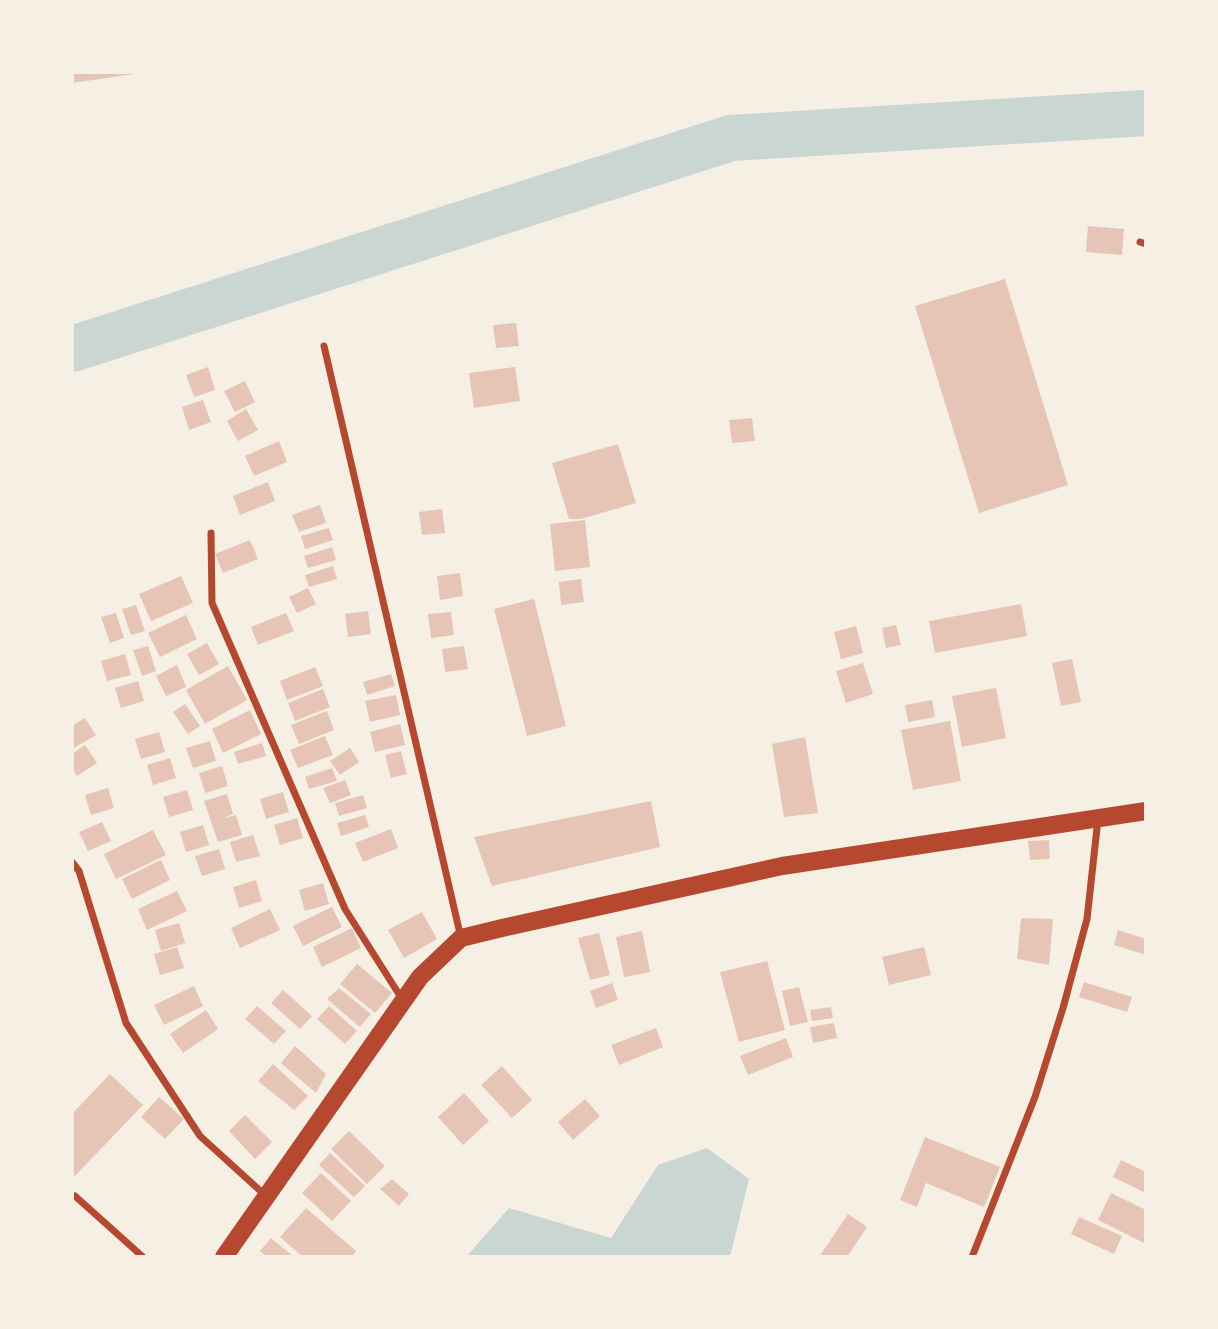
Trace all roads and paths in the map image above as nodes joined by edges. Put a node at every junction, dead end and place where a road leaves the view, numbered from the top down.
1 (324, 346) dead end
2 (211, 533) dead end
3 (1146, 811) edge
4 (1099, 818) junction
5 (72, 862) edge
6 (461, 938) junction
7 (403, 1001) junction
8 (75, 1196) dead end
9 (267, 1196) junction
10 (143, 1257) edge
11 (224, 1257) edge
12 (972, 1257) edge

1 - 6 street
2 - 7 street
3 - 4 main road
4 - 6 main road
4 - 12 street
5 - 9 street
6 - 7 main road
7 - 9 main road
8 - 10 street
9 - 11 main road

